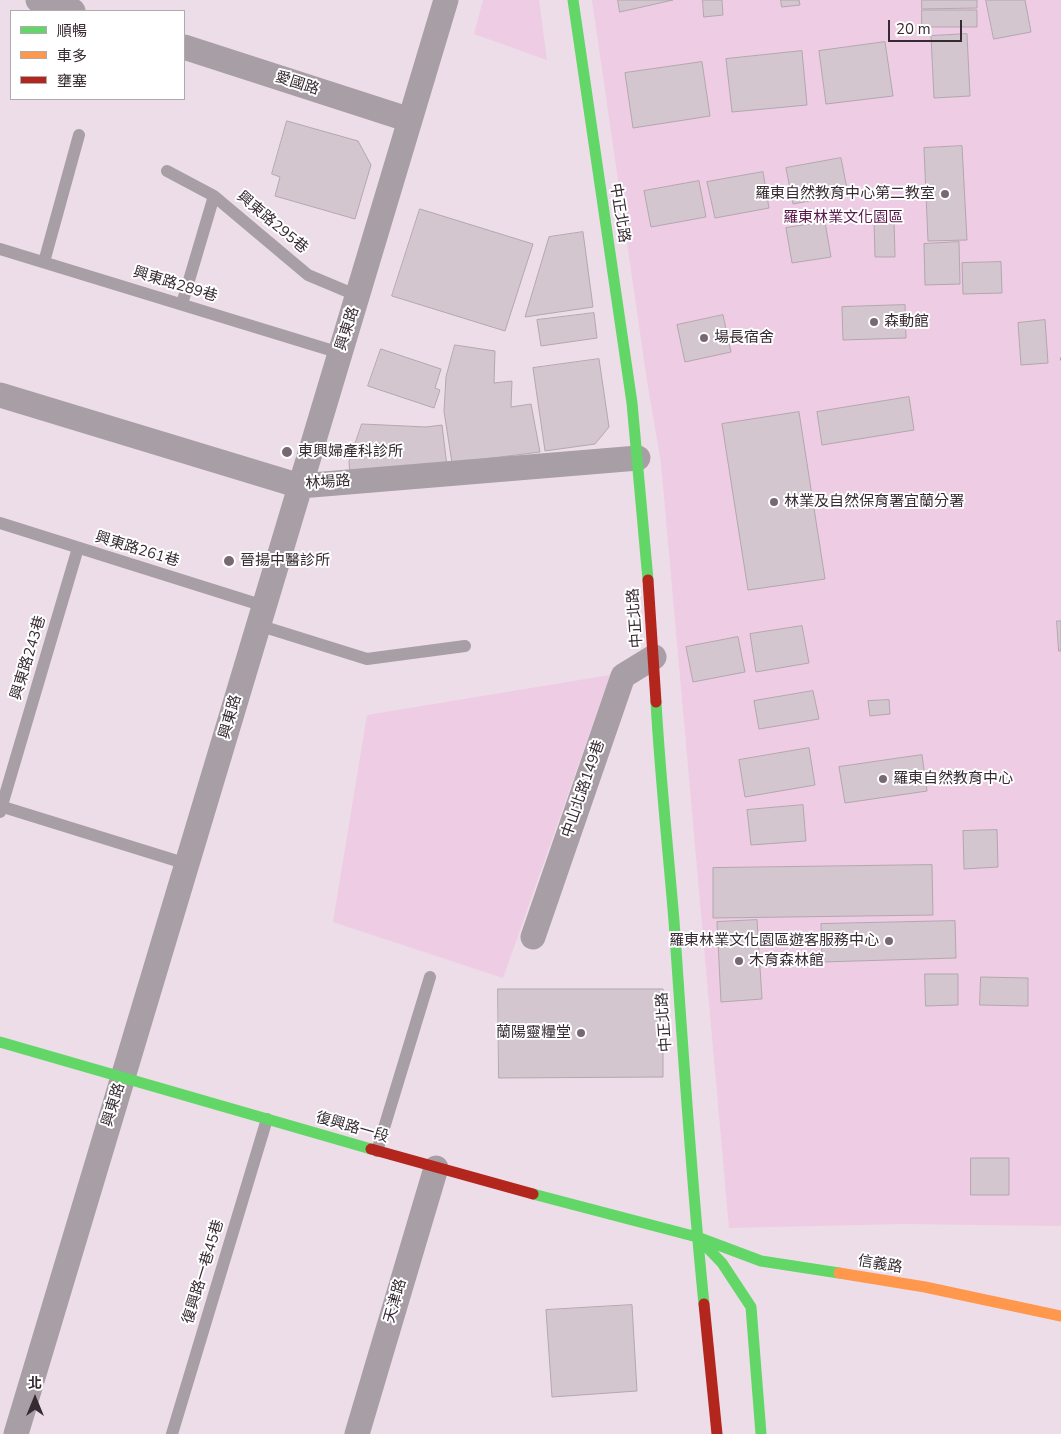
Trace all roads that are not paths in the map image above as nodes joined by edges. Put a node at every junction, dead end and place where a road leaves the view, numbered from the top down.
1 (38, 0) edge
2 (446, 0) edge
3 (573, 0) edge
4 (70, 10) edge
5 (185, 47) edge
6 (410, 120) junction
7 (79, 135) dead end
8 (167, 171) dead end
9 (214, 196) junction
10 (0, 248) edge
11 (44, 262) junction
12 (358, 296) junction
13 (182, 304) junction
14 (340, 353) junction
15 (0, 395) edge
16 (638, 458) junction
17 (300, 486) junction
18 (0, 522) edge
19 (78, 548) junction
20 (261, 616) junction
21 (465, 646) dead end
22 (654, 657) junction
23 (1, 808) edge
24 (187, 864) junction
25 (533, 938) dead end
26 (430, 976) dead end
27 (0, 1042) edge
28 (122, 1077) junction
29 (267, 1119) junction
30 (376, 1151) junction
31 (436, 1168) junction
32 (697, 1237) junction
33 (1061, 1316) edge
34 (16, 1434) edge
35 (172, 1434) edge
36 (357, 1434) edge
37 (717, 1434) edge
38 (760, 1434) edge

1 - 4 street
2 - 6 street, 興東路
3 - 16 street, 中正北路
5 - 6 street, 愛國路
6 - 12 street, 興東路
7 - 11 lane
8 - 9 lane, 興東路295巷
9 - 12 lane, 興東路295巷
9 - 13 lane
10 - 11 lane, 興東路289巷
11 - 13 lane, 興東路289巷
12 - 14 street, 興東路
13 - 14 lane, 興東路289巷
14 - 17 street, 興東路
15 - 17 street, 林場路
16 - 17 street, 林場路
16 - 22 street, 中正北路
17 - 20 street, 興東路
18 - 19 lane, 興東路261巷
19 - 20 lane, 興東路261巷
19 - 23 lane, 興東路243巷
20 - 21 lane, 興東路261巷
20 - 24 street, 興東路
22 - 25 street, 中山北路149巷
22 - 32 street, 中正北路
23 - 24 lane, 興東路243巷
24 - 28 street, 興東路
26 - 30 lane
27 - 28 street, 復興路一段
28 - 29 street, 復興路一段
28 - 34 street, 興東路
29 - 30 street, 復興路一段
29 - 35 lane, 復興路一巷45巷
30 - 31 street, 復興路一段
31 - 32 street, 復興路一段
31 - 36 street, 天津路
32 - 33 street, 信義路
32 - 37 street, 中正北路
32 - 38 street

